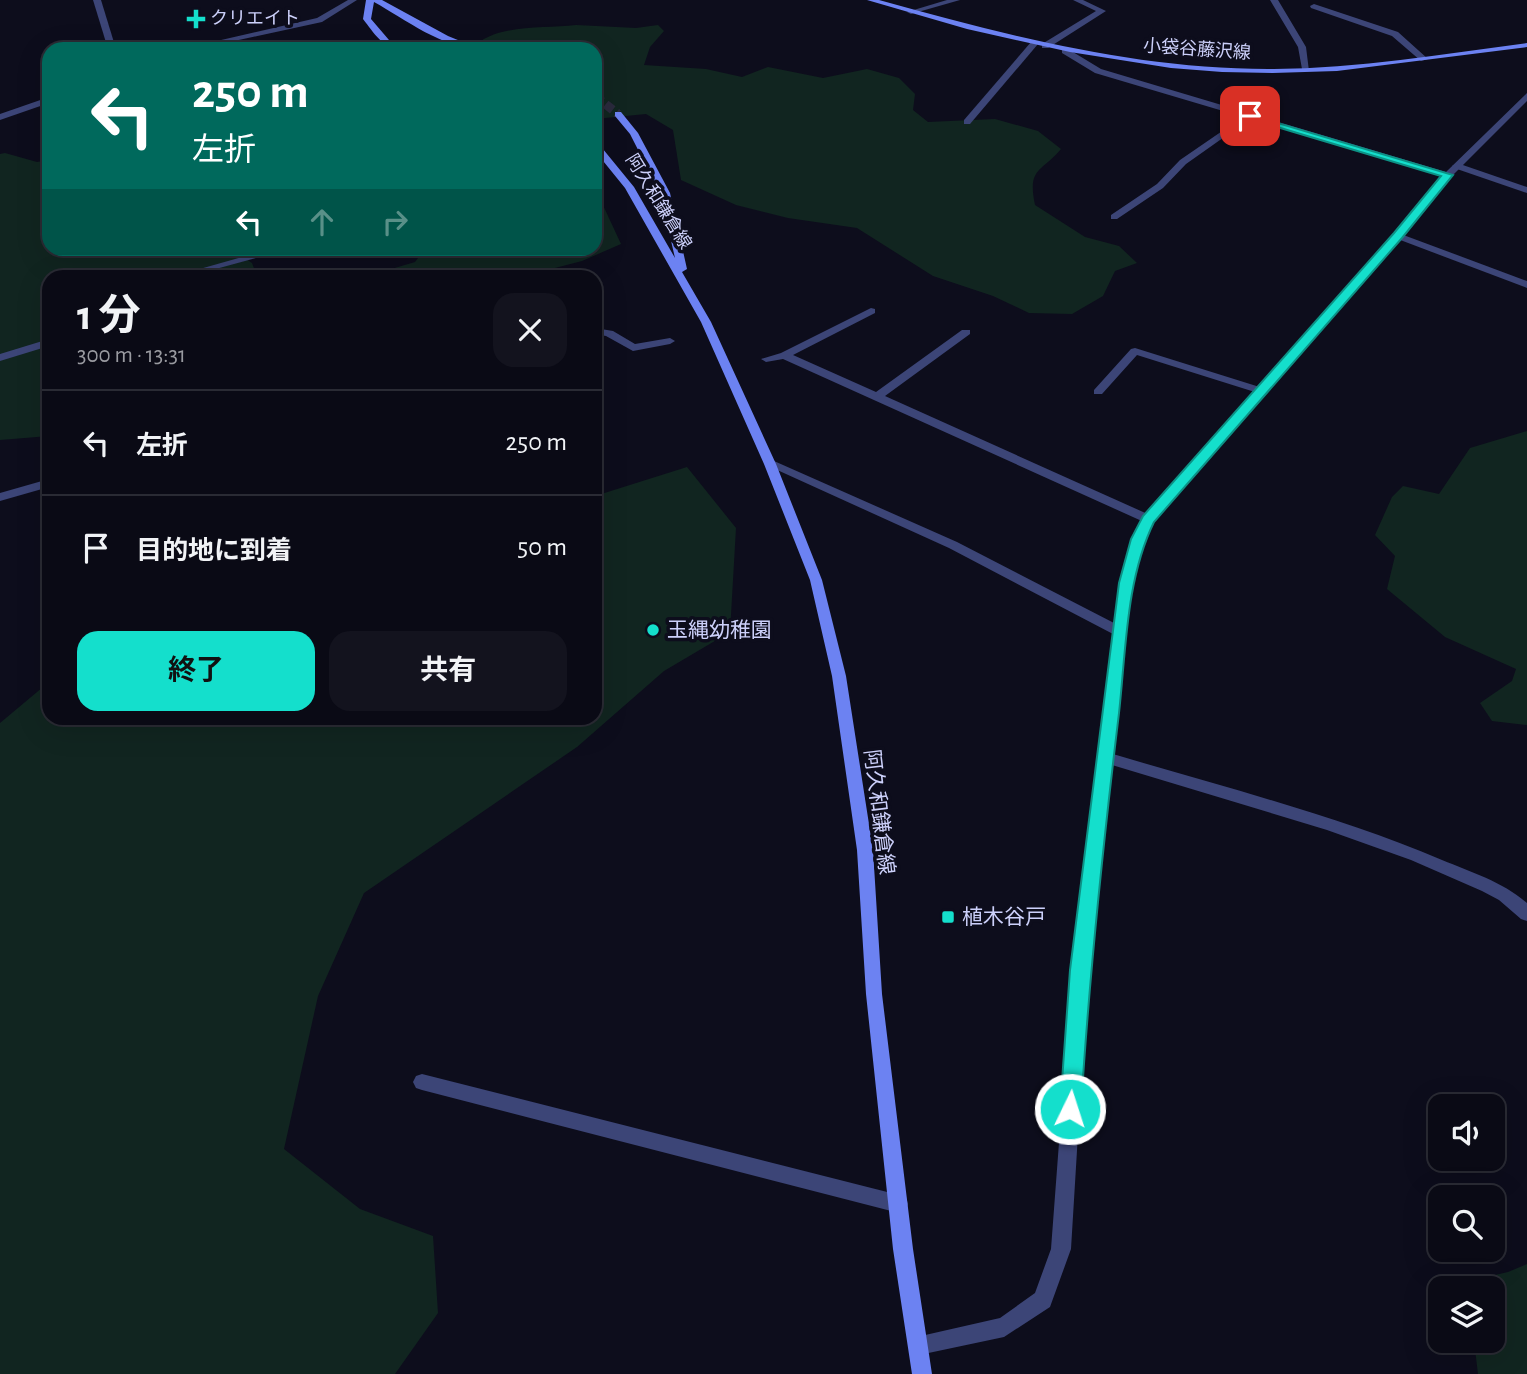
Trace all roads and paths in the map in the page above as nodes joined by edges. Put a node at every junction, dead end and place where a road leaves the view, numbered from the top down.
1 (97, 0) edge
2 (353, 0) edge
3 (370, 0) edge
4 (376, 0) edge
5 (871, 0) edge
6 (956, 0) edge
7 (1077, 0) edge
8 (1274, 0) edge
9 (1314, 6) dead end
10 (911, 12) junction
11 (110, 42) edge
12 (218, 42) edge
13 (388, 42) edge
14 (458, 42) edge
15 (1034, 44) junction
16 (1527, 45) edge
17 (1045, 46) junction
18 (1065, 51) junction
19 (1424, 59) junction
20 (1306, 69) junction
21 (1527, 96) edge
22 (42, 102) edge
23 (618, 114) tunnel mouth
24 (1250, 116) junction
25 (0, 117) edge
26 (967, 122) dead end
27 (602, 154) edge
28 (1457, 166) junction
29 (1448, 175) junction
30 (1527, 190) edge
31 (1114, 217) dead end
32 (1398, 236) junction
33 (257, 256) edge
34 (203, 270) edge
35 (685, 283) junction
36 (1527, 285) edge
37 (871, 311) dead end
38 (602, 332) edge
39 (966, 332) dead end
40 (670, 341) dead end
41 (42, 344) edge
42 (784, 355) junction
43 (0, 358) edge
44 (766, 359) dead end
45 (1262, 391) junction
46 (1098, 393) dead end
47 (877, 397) junction
48 (770, 464) junction
49 (42, 485) edge
50 (0, 497) edge
51 (1148, 519) junction
52 (1120, 632) junction
53 (1105, 757) junction
54 (1527, 914) edge
55 (422, 1082) dead end
56 (899, 1204) junction
57 (919, 1345) junction
58 (922, 1374) edge

1 - 11 street
2 - 12 street
3 - 13 main road
4 - 14 main road
5 - 10 main road, 小袋谷藤沢線
6 - 10 street
7 - 17 street
8 - 20 street
9 - 19 street
10 - 15 main road, 小袋谷藤沢線
15 - 17 main road, 小袋谷藤沢線
15 - 26 street
16 - 19 main road, 小袋谷藤沢線
17 - 18 main road, 小袋谷藤沢線
18 - 20 main road, 小袋谷藤沢線
18 - 24 street
19 - 20 main road, 小袋谷藤沢線
21 - 28 street
22 - 25 street
23 - 35 main road, 阿久和鎌倉線
24 - 29 street
24 - 31 street
27 - 35 main road, 阿久和鎌倉線
28 - 29 street
28 - 30 street
29 - 32 street
32 - 36 street
32 - 45 street
33 - 34 street
35 - 48 main road, 阿久和鎌倉線
37 - 42 street
38 - 40 street
39 - 47 street
41 - 43 street
42 - 44 street
42 - 47 street
45 - 46 street
45 - 51 street
47 - 51 street
48 - 52 street
48 - 56 main road, 阿久和鎌倉線
49 - 50 street
51 - 52 street
52 - 53 street
53 - 54 street
53 - 57 street
55 - 56 street
56 - 57 main road, 阿久和鎌倉線
57 - 58 main road, 阿久和鎌倉線

